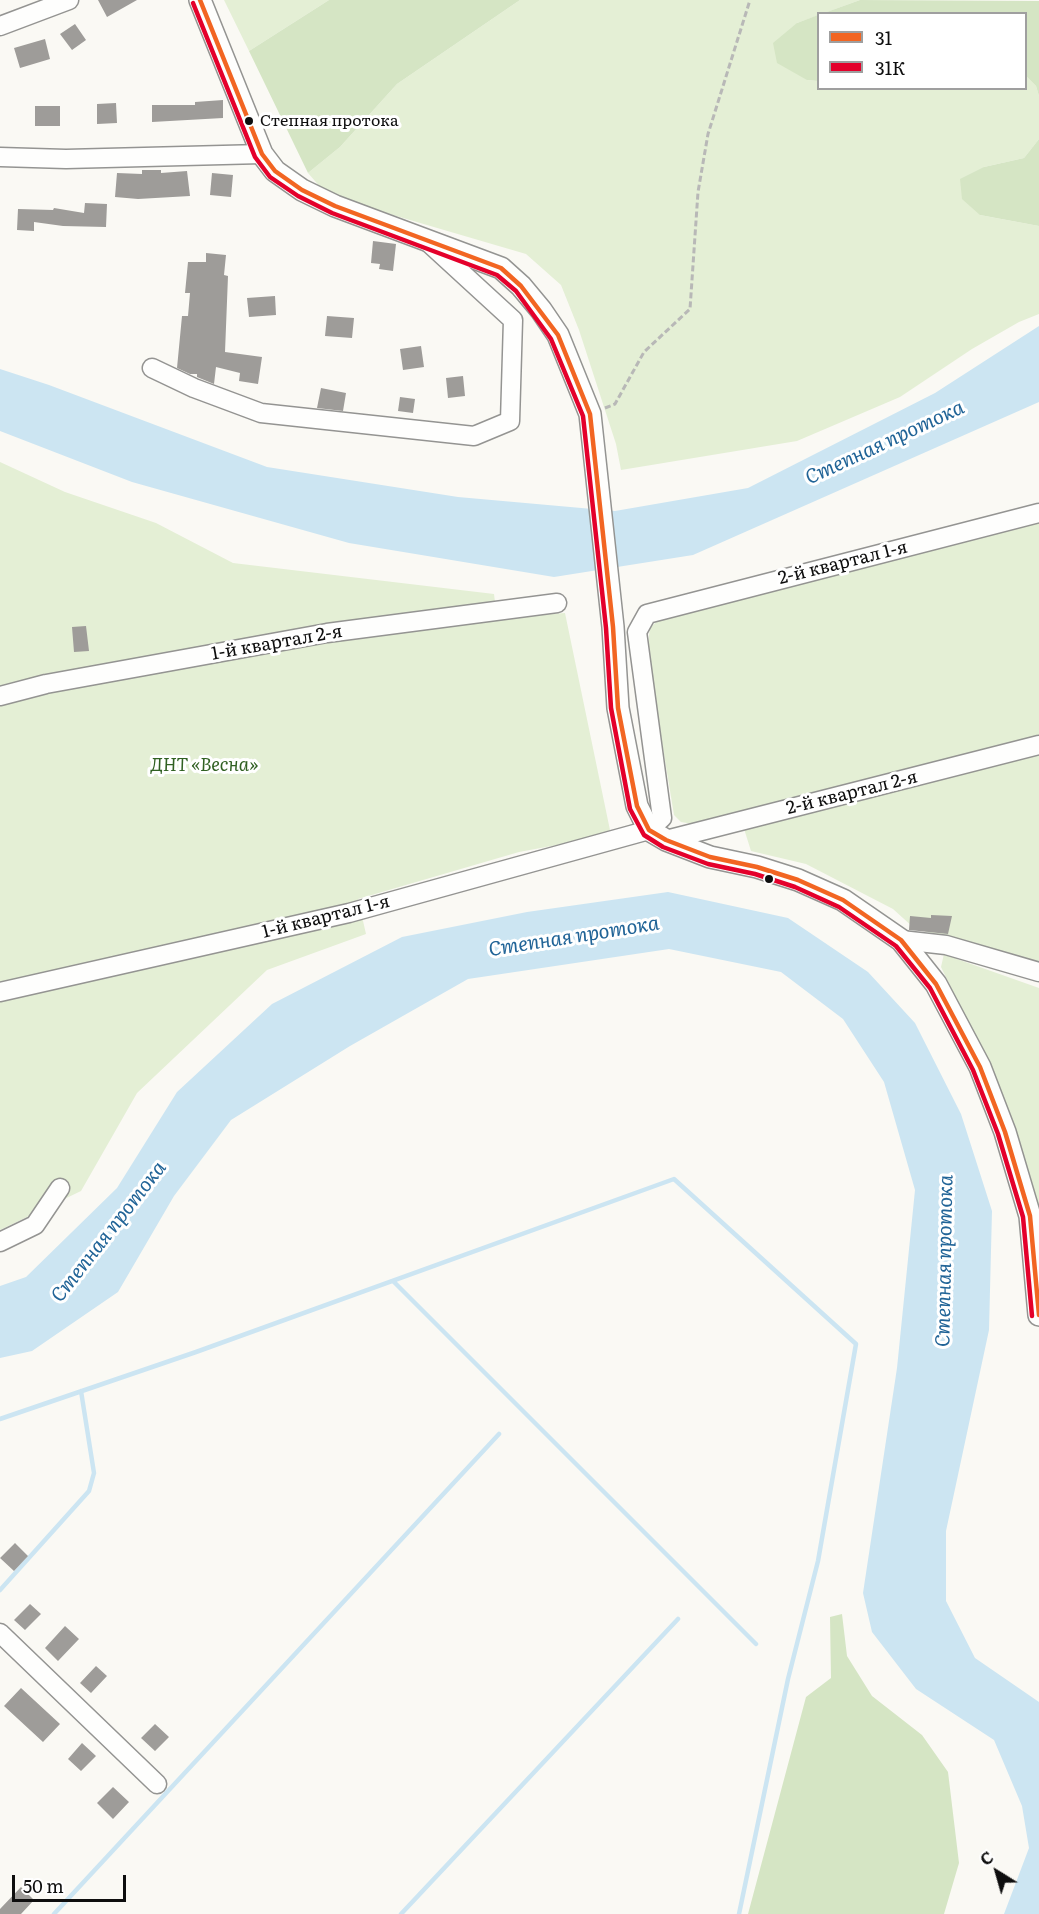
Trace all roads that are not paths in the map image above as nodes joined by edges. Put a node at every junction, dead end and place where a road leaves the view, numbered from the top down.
1 (69, 0) edge
2 (200, 0) edge
3 (0, 26) edge
4 (262, 154) junction
5 (0, 157) edge
6 (424, 239) junction
7 (152, 368) dead end
8 (1039, 513) edge
9 (557, 603) dead end
10 (0, 696) edge
11 (1039, 745) edge
12 (657, 835) junction
13 (901, 940) junction
14 (1039, 972) edge
15 (0, 992) edge
16 (60, 1188) dead end
17 (0, 1242) edge
18 (1039, 1315) edge
19 (0, 1633) edge
20 (157, 1784) dead end

1 - 3 street
2 - 4 street
4 - 5 street
4 - 6 street
6 - 7 street
6 - 12 street
8 - 12 street, 2-й квартал 1-я
9 - 10 street, 1-й квартал 2-я
11 - 12 street, 2-й квартал 2-я
12 - 13 street
12 - 15 street, 1-й квартал 1-я
13 - 14 street
13 - 18 street
16 - 17 street
19 - 20 street

